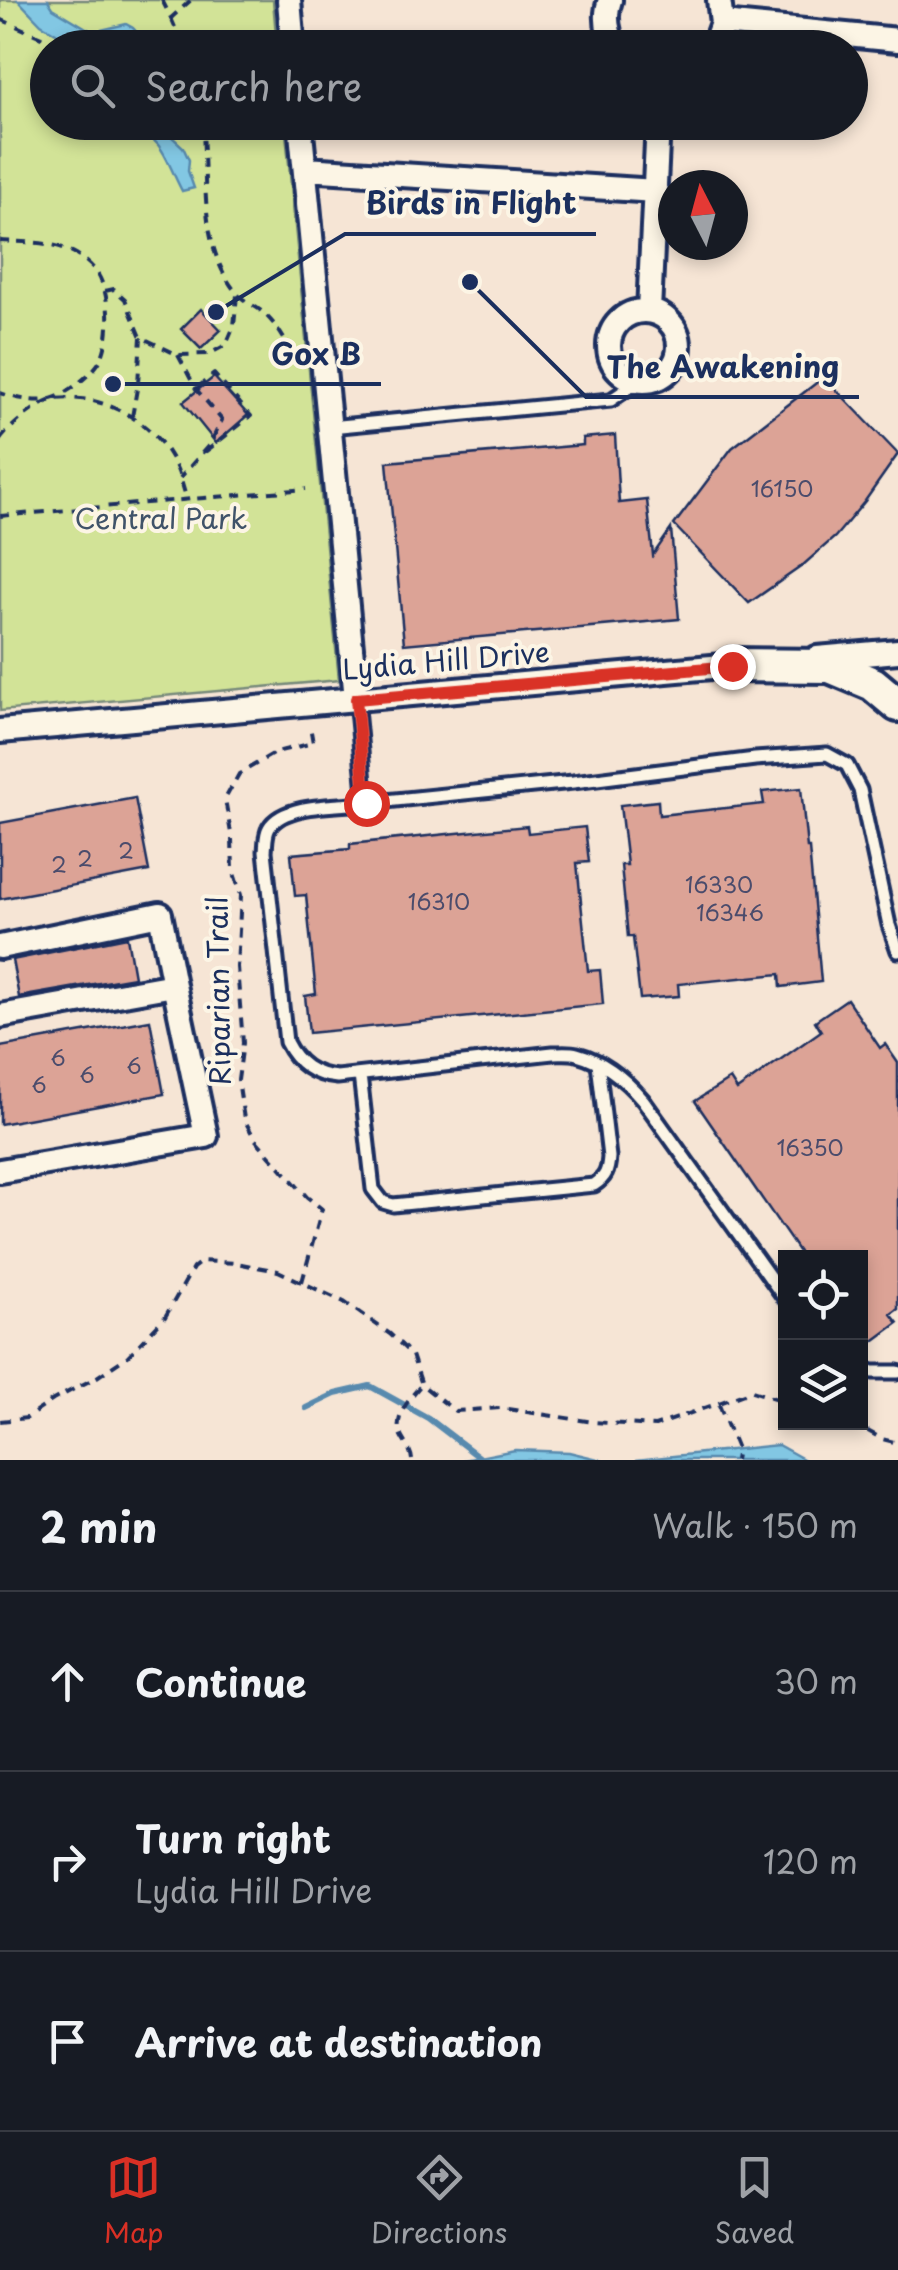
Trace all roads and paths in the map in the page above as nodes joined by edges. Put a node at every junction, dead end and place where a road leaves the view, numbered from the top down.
1 (162, 0) edge
2 (191, 0) edge
3 (288, 0) edge
4 (610, 0) edge
5 (720, 11) edge
6 (171, 18) junction
7 (0, 19) edge
8 (176, 30) edge
9 (291, 30) edge
10 (608, 30) edge
11 (837, 30) edge
12 (30, 32) edge
13 (868, 35) edge
14 (898, 40) edge
15 (204, 140) edge
16 (302, 140) edge
17 (657, 140) edge
18 (305, 170) junction
19 (656, 191) junction
20 (0, 241) edge
21 (105, 291) junction
22 (237, 294) junction
23 (649, 311) junction
24 (140, 337) junction
25 (293, 355) dead end
26 (178, 356) junction
27 (639, 381) junction
28 (196, 389) junction
29 (0, 393) edge
30 (52, 399) junction
31 (132, 417) junction
32 (330, 427) junction
33 (0, 440) edge
34 (201, 454) junction
35 (179, 478) junction
36 (306, 489) dead end
37 (187, 500) junction
38 (0, 516) edge
39 (898, 651) edge
40 (732, 666) junction
41 (356, 699) junction
42 (898, 706) edge
43 (309, 723) dead end
44 (0, 731) edge
45 (366, 803) junction
46 (0, 947) edge
47 (898, 951) edge
48 (174, 985) junction
49 (0, 1016) edge
50 (598, 1063) junction
51 (360, 1075) junction
52 (0, 1171) edge
53 (323, 1201) dead end
54 (322, 1209) junction
55 (302, 1282) junction
56 (778, 1289) edge
57 (868, 1370) edge
58 (898, 1372) edge
59 (422, 1385) junction
60 (778, 1400) edge
61 (719, 1405) junction
62 (0, 1421) edge
63 (866, 1430) edge
64 (898, 1442) edge
65 (412, 1460) edge
66 (735, 1460) edge

1 - 6 path
2 - 6 path
3 - 9 street
4 - 10 street
5 - 11 street
6 - 8 path
7 - 12 path
13 - 14 street
15 - 22 path
16 - 18 street
17 - 19 street
18 - 19 street
18 - 32 street
19 - 23 street
20 - 21 path
21 - 24 path
21 - 30 path
22 - 25 path
22 - 26 path
23 - 27 street
23 - 27 street
24 - 26 path
24 - 31 path
26 - 28 path
27 - 32 lane
28 - 34 path
28 - 34 path
29 - 30 path
30 - 31 path
30 - 33 path
31 - 35 path
32 - 41 street
34 - 35 path
35 - 37 path
36 - 37 path
37 - 38 path
39 - 40 street, Lydia Hill Drive
40 - 41 street, Lydia Hill Drive
40 - 42 street
41 - 44 street, Lydia Hill Drive
41 - 45 lane
43 - 54 path, Riparian Trail
45 - 47 lane
45 - 51 lane
46 - 48 street
48 - 49 street
48 - 52 street
50 - 51 lane
50 - 51 lane
50 - 56 lane
53 - 54 path
54 - 55 path
55 - 59 path
55 - 62 path
57 - 58 lane
59 - 61 path
59 - 65 path
60 - 61 path
61 - 66 path
63 - 64 path

